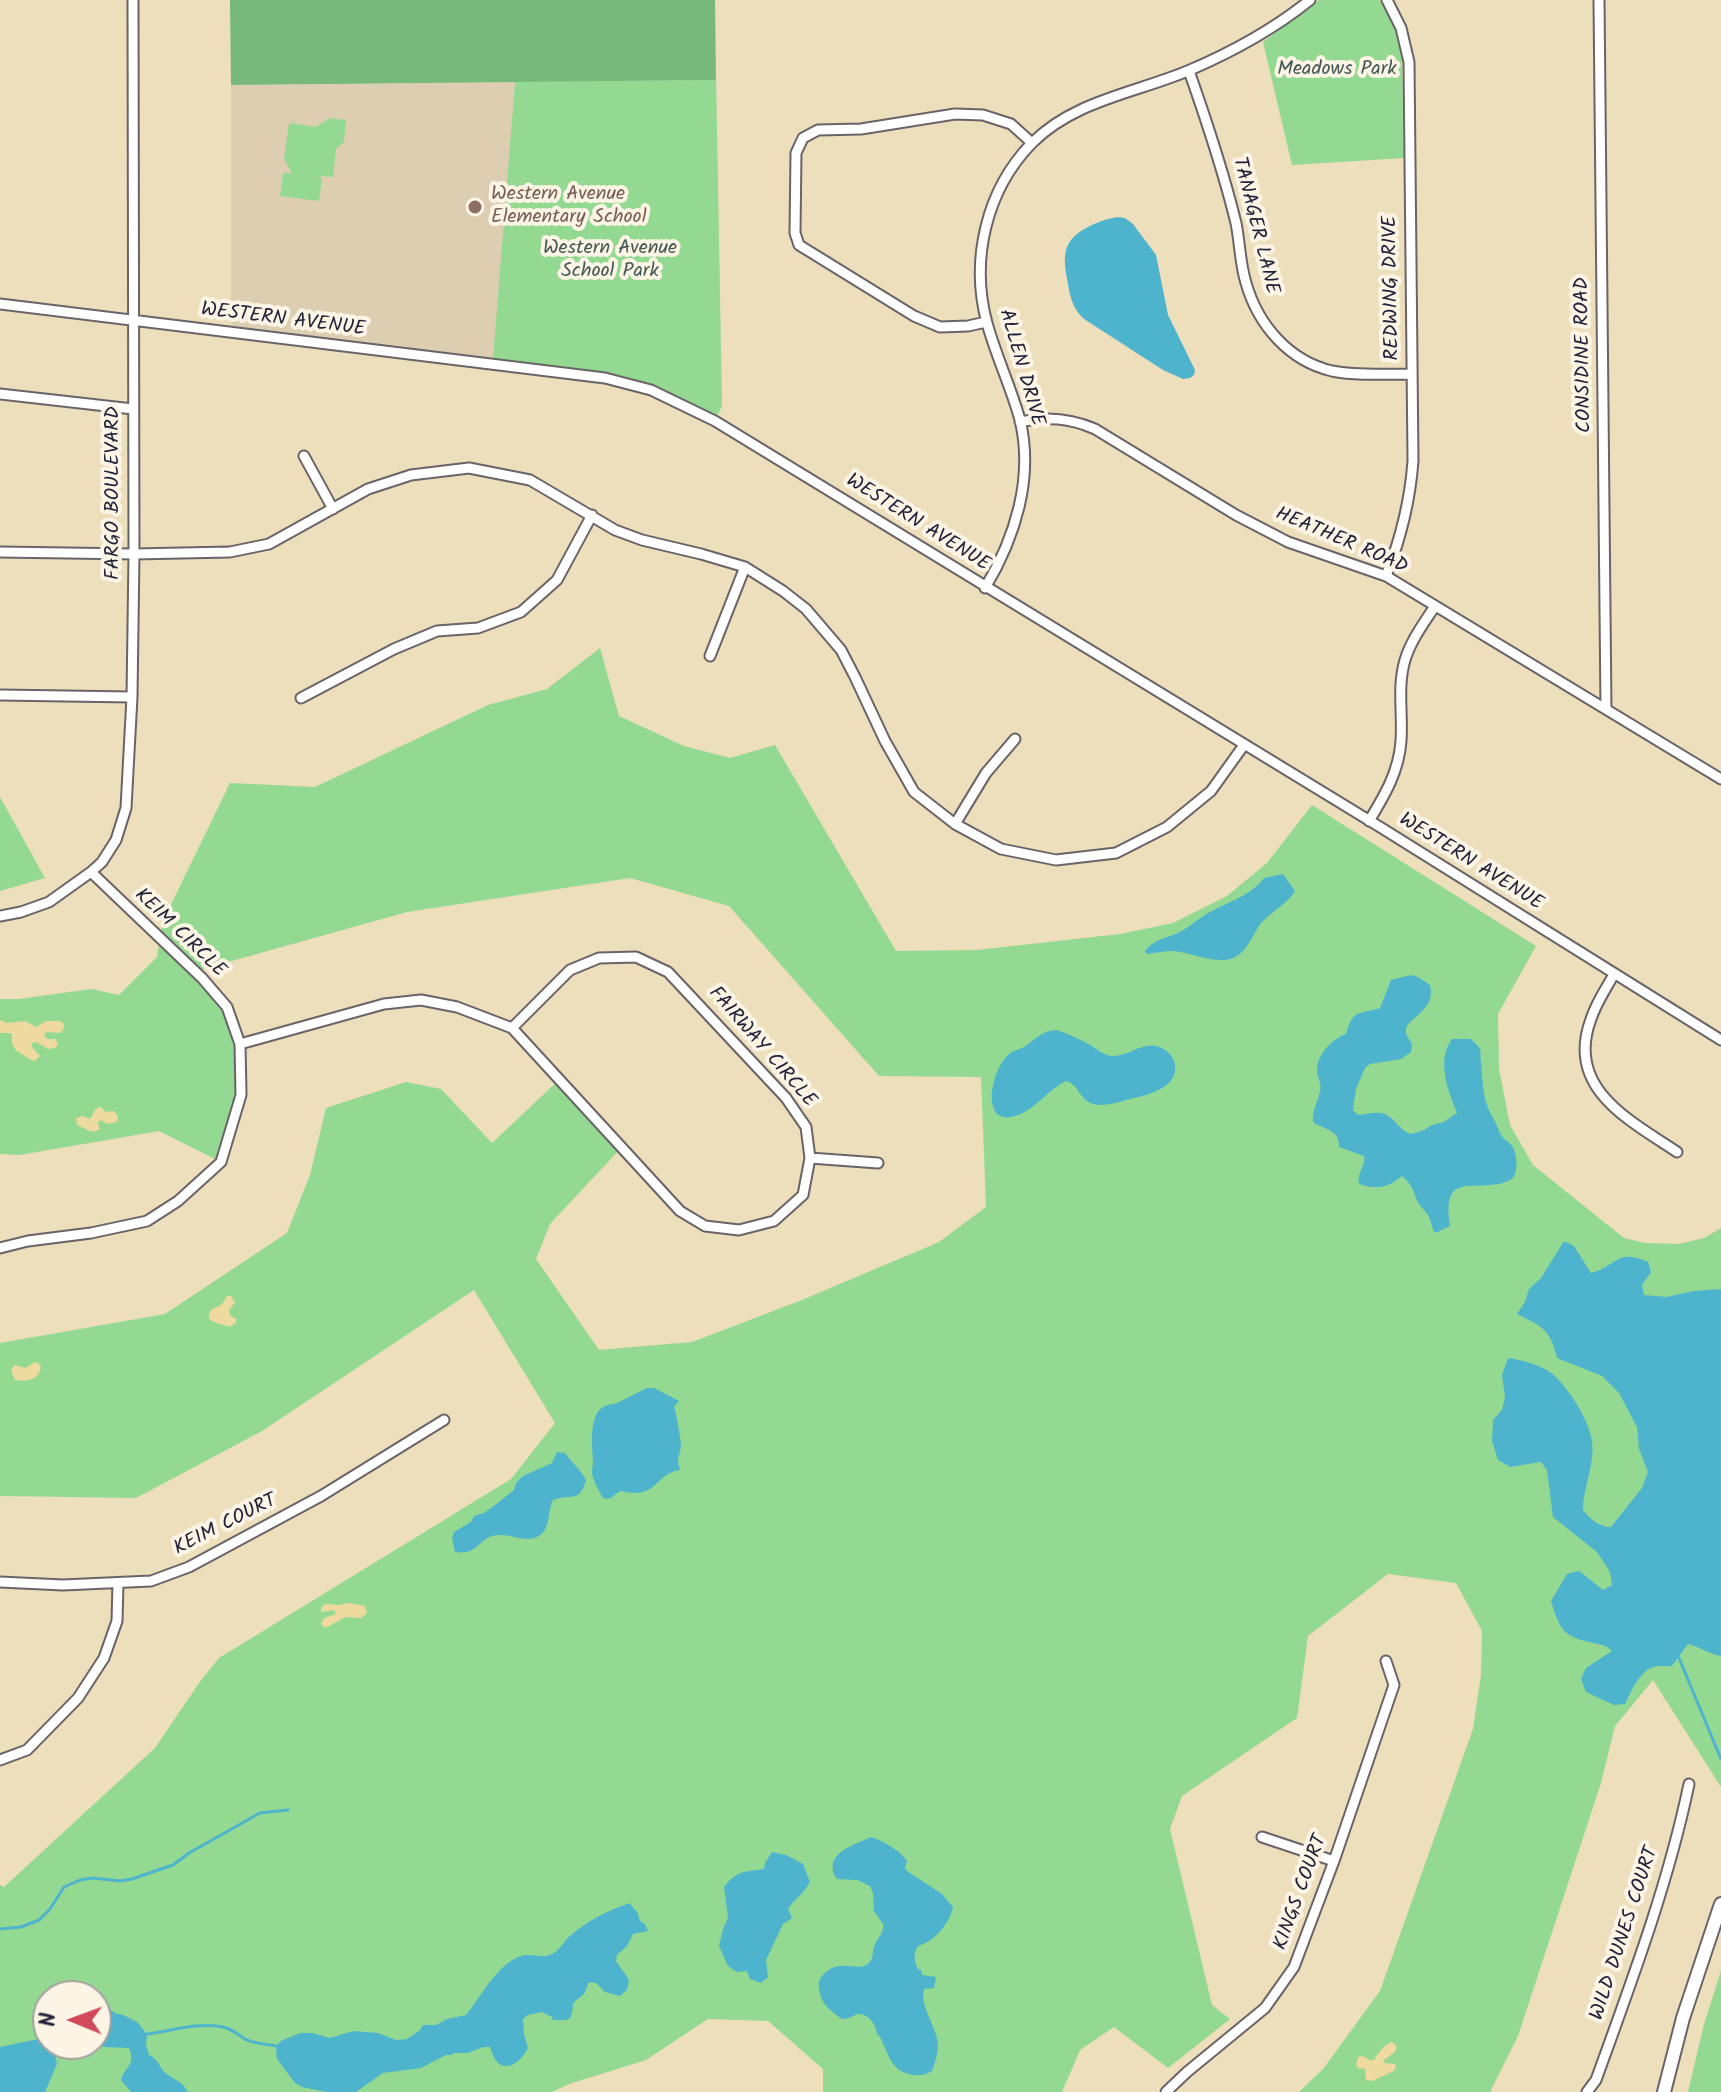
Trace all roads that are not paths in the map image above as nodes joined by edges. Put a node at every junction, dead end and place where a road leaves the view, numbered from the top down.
1 (133, 0) edge
2 (1310, 0) edge
3 (1387, 0) edge
4 (1599, 0) edge
5 (1189, 71) junction
6 (1032, 143) junction
7 (0, 304) edge
8 (132, 321) junction
9 (986, 322) junction
10 (1412, 374) junction
11 (0, 394) edge
12 (133, 409) junction
13 (1020, 422) junction
14 (304, 456) dead end
15 (333, 509) junction
16 (592, 515) junction
17 (0, 552) edge
18 (134, 554) junction
19 (745, 567) junction
20 (1386, 576) junction
21 (985, 588) junction
22 (1435, 606) junction
23 (710, 656) dead end
24 (0, 695) edge
25 (132, 697) junction
26 (301, 698) dead end
27 (1606, 709) junction
28 (1015, 739) dead end
29 (1244, 745) junction
30 (1721, 779) edge
31 (1369, 821) junction
32 (955, 824) junction
33 (91, 872) junction
34 (0, 916) edge
35 (1614, 974) junction
36 (512, 1028) junction
37 (1721, 1040) edge
38 (240, 1044) junction
39 (1677, 1152) dead end
40 (810, 1158) junction
41 (878, 1163) dead end
42 (0, 1248) edge
43 (444, 1420) dead end
44 (0, 1582) edge
45 (118, 1583) junction
46 (1386, 1661) dead end
47 (0, 1760) edge
48 (1689, 1784) dead end
49 (1262, 1837) dead end
50 (1334, 1861) junction
51 (1721, 1904) edge
52 (1166, 2092) edge
53 (1587, 2092) edge
54 (1664, 2092) edge

1 - 8 street, FARGO BOULEVARD
2 - 5 street, ALLEN DRIVE
3 - 10 street, REDWING DRIVE
4 - 27 street, CONSIDINE ROAD
5 - 6 street, ALLEN DRIVE
5 - 10 street, TANAGER LANE
6 - 9 street, ALLEN DRIVE
6 - 9 street
7 - 8 street, WESTERN AVENUE
8 - 12 street, FARGO BOULEVARD
8 - 21 street, WESTERN AVENUE
9 - 13 street, ALLEN DRIVE
10 - 20 street, REDWING DRIVE
11 - 12 street
12 - 18 street, FARGO BOULEVARD
13 - 20 street, HEATHER ROAD
13 - 21 street, ALLEN DRIVE
14 - 15 street
15 - 16 street
15 - 18 street
16 - 19 street
16 - 26 street
17 - 18 street
18 - 25 street, FARGO BOULEVARD
19 - 23 street
19 - 32 street
20 - 22 street, HEATHER ROAD
21 - 29 street, WESTERN AVENUE
22 - 27 street, HEATHER ROAD
22 - 31 street
24 - 25 street
25 - 33 street, FARGO BOULEVARD
27 - 30 street, HEATHER ROAD
28 - 32 street
29 - 31 street, WESTERN AVENUE
29 - 32 street
31 - 35 street, WESTERN AVENUE
33 - 34 street, FARGO BOULEVARD
33 - 38 street, KEIM CIRCLE
35 - 37 street, WESTERN AVENUE
35 - 39 street
36 - 38 street, FAIRWAY CIRCLE
36 - 40 street, FAIRWAY CIRCLE
36 - 40 street, FAIRWAY CIRCLE
38 - 42 street, KEIM CIRCLE
40 - 41 street
43 - 45 street, KEIM COURT
44 - 45 street, KEIM COURT
45 - 47 street
46 - 50 street, KINGS COURT
48 - 53 street, WILD DUNES COURT
49 - 50 street
50 - 52 street, KINGS COURT
51 - 54 main road

